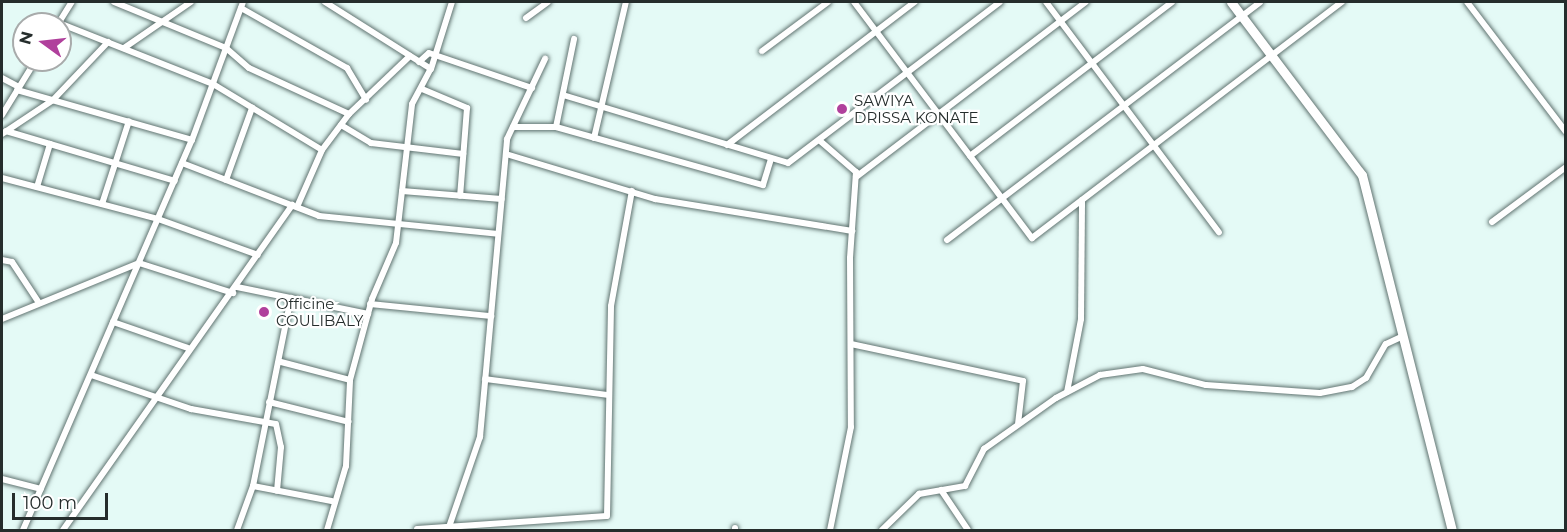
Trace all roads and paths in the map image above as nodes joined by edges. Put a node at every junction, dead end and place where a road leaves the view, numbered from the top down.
1 (114, 2) edge
2 (191, 2) edge
3 (325, 2) edge
4 (452, 2) edge
5 (548, 2) edge
6 (626, 2) edge
7 (828, 2) edge
8 (854, 2) edge
9 (915, 2) edge
10 (1000, 2) edge
11 (1046, 2) edge
12 (1086, 2) edge
13 (1172, 2) edge
14 (1231, 2) edge
15 (1260, 2) edge
16 (1342, 2) edge
17 (1467, 2) edge
18 (242, 5) edge
19 (1242, 16) junction
20 (526, 18) dead end
21 (162, 21) junction
22 (1061, 21) junction
23 (72, 28) edge
24 (876, 31) junction
25 (574, 39) dead end
26 (108, 42) junction
27 (123, 48) junction
28 (226, 48) junction
29 (762, 51) dead end
30 (1272, 55) junction
31 (410, 56) junction
32 (436, 56) junction
33 (545, 59) dead end
34 (419, 62) junction
35 (1092, 63) junction
36 (431, 69) junction
37 (28, 72) edge
38 (907, 72) junction
39 (2, 78) edge
40 (213, 84) junction
41 (18, 88) junction
42 (532, 88) junction
43 (422, 89) junction
44 (563, 95) junction
45 (53, 100) junction
46 (366, 100) junction
47 (1122, 103) junction
48 (602, 107) junction
49 (252, 108) junction
50 (349, 114) junction
51 (939, 114) junction
52 (2, 115) edge
53 (129, 121) junction
54 (341, 125) junction
55 (513, 127) junction
56 (556, 127) junction
57 (1566, 132) edge
58 (4, 133) edge
59 (594, 138) junction
60 (192, 140) junction
61 (819, 140) junction
62 (50, 144) junction
63 (727, 144) junction
64 (1154, 145) junction
65 (407, 147) junction
66 (322, 150) junction
67 (463, 154) junction
68 (506, 154) junction
69 (970, 156) junction
70 (771, 159) junction
71 (115, 163) junction
72 (182, 163) junction
73 (1566, 166) edge
74 (856, 177) junction
75 (2, 178) edge
76 (226, 180) junction
77 (175, 181) junction
78 (37, 187) junction
79 (402, 191) junction
80 (632, 191) junction
81 (460, 196) junction
82 (1002, 198) junction
83 (502, 199) junction
84 (1082, 200) junction
85 (102, 204) junction
86 (295, 206) junction
87 (158, 219) junction
88 (1492, 222) dead end
89 (398, 224) junction
90 (852, 231) junction
91 (1219, 232) dead end
92 (498, 234) junction
93 (947, 240) dead end
94 (258, 255) junction
95 (2, 260) edge
96 (139, 263) junction
97 (235, 290) junction
98 (291, 298) junction
99 (39, 303) junction
100 (370, 304) junction
101 (368, 314) junction
102 (491, 316) junction
103 (2, 319) edge
104 (113, 322) junction
105 (1403, 336) junction
106 (851, 344) junction
107 (188, 348) junction
108 (281, 362) junction
109 (91, 375) junction
110 (485, 379) junction
111 (350, 380) junction
112 (1067, 392) junction
113 (608, 395) junction
114 (158, 397) junction
115 (269, 402) junction
116 (264, 419) junction
117 (349, 422) junction
118 (1018, 424) junction
119 (2, 479) edge
120 (253, 486) junction
121 (41, 489) junction
122 (941, 490) junction
123 (277, 491) junction
124 (332, 501) junction
125 (530, 522) junction
126 (449, 527) junction
127 (417, 529) edge
128 (23, 531) edge
129 (63, 531) edge
130 (237, 531) edge
131 (327, 531) edge
132 (531, 531) edge
133 (830, 531) edge
134 (882, 531) edge
135 (968, 531) edge
136 (1452, 531) edge

1 - 21 street
2 - 21 street
3 - 31 street
4 - 32 street
5 - 20 street
6 - 48 street
7 - 29 street
8 - 24 street
9 - 24 street
10 - 38 street
11 - 22 street
12 - 22 street
13 - 35 street
14 - 19 street
15 - 19 street
16 - 30 street
17 - 57 street
18 - 28 street
18 - 46 street
19 - 30 street
19 - 47 street
21 - 27 street
21 - 28 street
22 - 35 street
22 - 51 street
23 - 26 street
24 - 38 street
24 - 63 street
25 - 44 street
26 - 27 street
26 - 45 street
27 - 40 street
28 - 40 street
28 - 50 street
30 - 64 street
30 - 105 street
31 - 34 street
31 - 46 street
32 - 34 street
32 - 36 street
32 - 42 street
33 - 42 street
34 - 36 street
35 - 47 street
35 - 69 street
36 - 43 street
37 - 41 street
38 - 51 street
38 - 61 street
39 - 41 street
40 - 49 street
40 - 60 street
41 - 45 street
41 - 52 street
42 - 55 street
43 - 65 street
43 - 67 street
44 - 48 street
44 - 56 street
45 - 53 street
45 - 58 street
46 - 50 street
47 - 64 street
47 - 82 street
48 - 59 street
48 - 63 street
49 - 66 street
49 - 76 street
50 - 54 street
51 - 69 street
51 - 74 street
53 - 60 street
53 - 71 street
54 - 65 street
54 - 66 street
55 - 56 street
55 - 68 street
56 - 59 street
58 - 62 street
59 - 70 street
60 - 72 street
61 - 70 street
61 - 74 street
62 - 71 street
62 - 78 street
63 - 70 street
64 - 84 street
64 - 91 street
65 - 67 street
65 - 79 street
66 - 86 street
67 - 81 street
68 - 80 street
68 - 83 street
69 - 82 street
71 - 77 street
71 - 85 street
72 - 76 street
72 - 77 street
73 - 88 street
74 - 90 street
75 - 78 street
76 - 86 street
77 - 87 street
78 - 85 street
79 - 81 street
79 - 89 street
80 - 90 street
80 - 113 street
81 - 83 street
82 - 84 street
82 - 93 street
83 - 92 street
84 - 112 street
85 - 87 street
86 - 89 street
86 - 94 street
87 - 94 street
87 - 96 street
89 - 92 street
89 - 100 street
90 - 106 street
92 - 102 street
94 - 97 street
95 - 99 street
96 - 97 street
96 - 99 street
96 - 104 street
97 - 98 street
97 - 107 street
98 - 101 street
98 - 108 street
99 - 103 street
100 - 101 street
100 - 102 street
101 - 111 street
102 - 110 street
104 - 107 street
104 - 109 street
105 - 112 street
105 - 136 street
106 - 118 street
106 - 133 street
107 - 114 street
108 - 111 street
108 - 115 street
109 - 114 street
109 - 121 street
110 - 113 street
110 - 126 street
111 - 117 street
112 - 118 street
113 - 125 street
114 - 116 street
114 - 129 street
115 - 116 street
115 - 117 street
116 - 120 street
116 - 123 street
117 - 124 street
118 - 122 street
119 - 121 street
120 - 123 street
120 - 130 street
121 - 128 street
122 - 134 street
122 - 135 street
123 - 124 street
124 - 131 street
125 - 126 street
125 - 132 street
126 - 127 street

